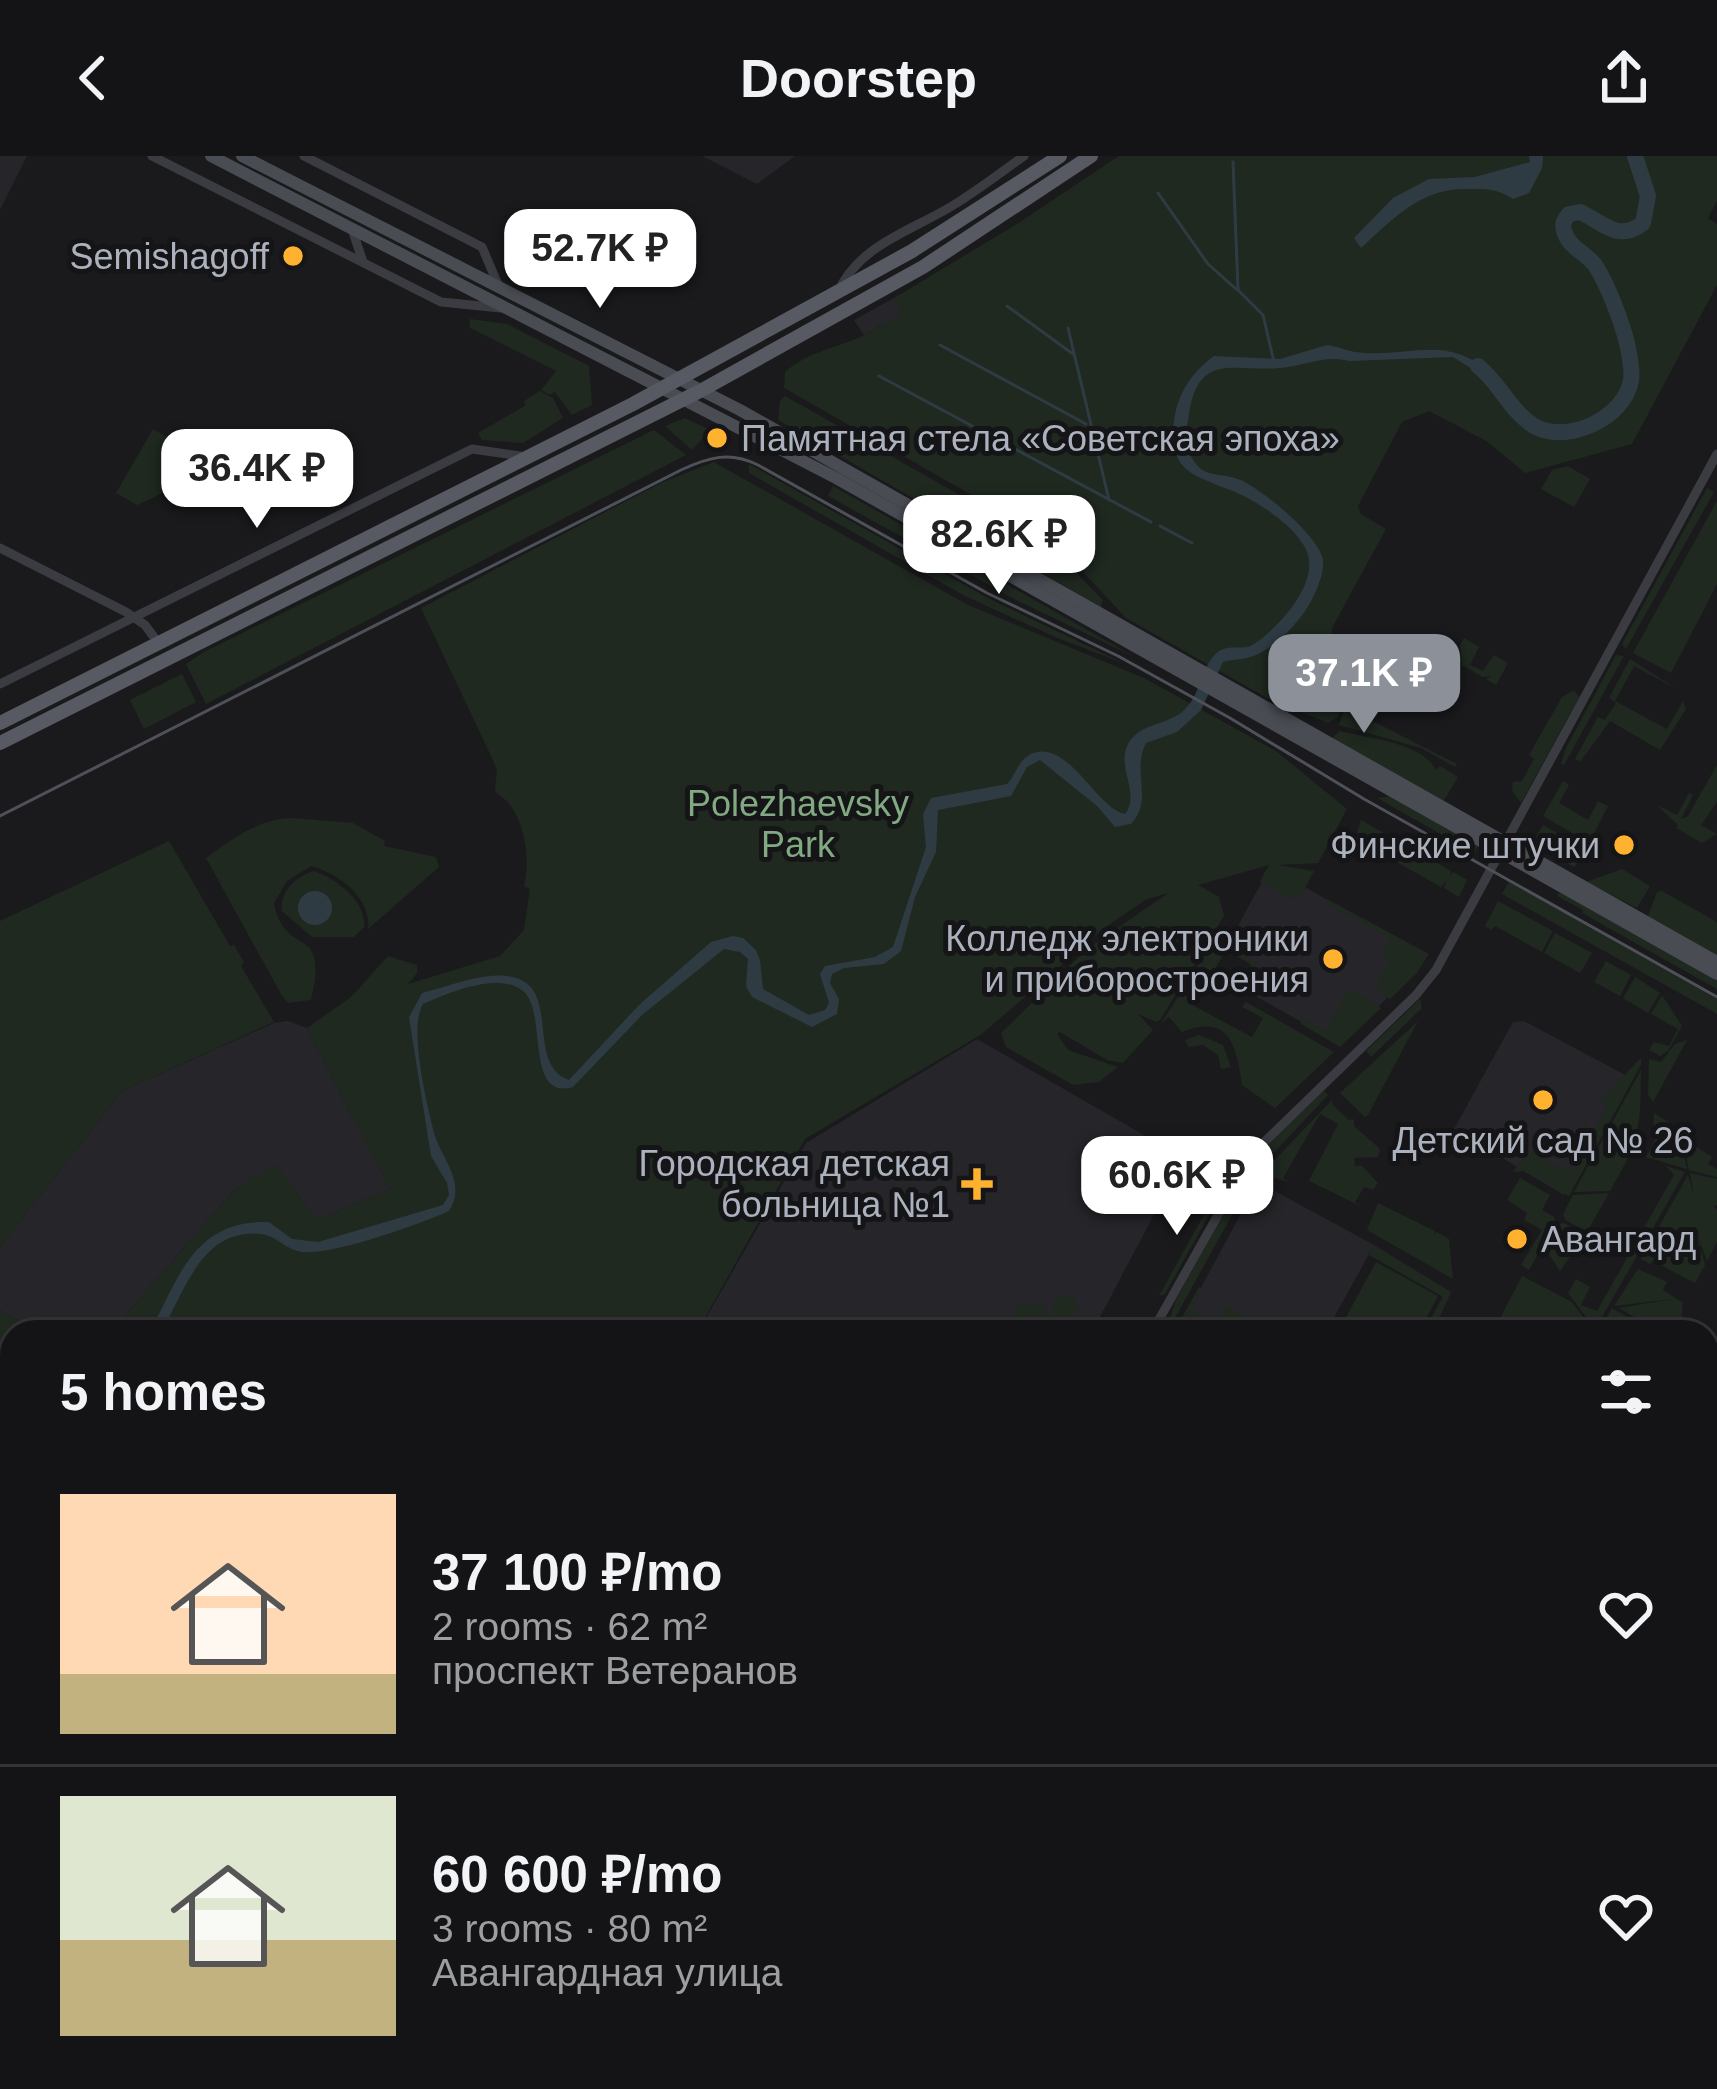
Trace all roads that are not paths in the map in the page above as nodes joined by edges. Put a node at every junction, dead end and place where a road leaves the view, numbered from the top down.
1 (152, 156) edge
2 (211, 156) edge
3 (242, 156) edge
4 (304, 156) edge
5 (1024, 156) edge
6 (1060, 156) edge
7 (1091, 156) edge
8 (352, 229) junction
9 (363, 262) junction
10 (500, 287) junction
11 (838, 292) junction
12 (507, 309) junction
13 (678, 378) junction
14 (663, 387) junction
15 (702, 390) junction
16 (685, 399) junction
17 (1717, 454) edge
18 (527, 457) junction
19 (0, 548) edge
20 (135, 617) junction
21 (163, 652) junction
22 (1188, 670) junction
23 (0, 684) edge
24 (0, 724) edge
25 (0, 743) edge
26 (1503, 848) junction
27 (1717, 962) edge
28 (1717, 974) edge
29 (1159, 1320) edge

1 - 9 street
2 - 8 main road
3 - 10 main road
4 - 10 street
5 - 11 street
6 - 11 main road
7 - 15 main road
8 - 9 street
8 - 12 main road
9 - 12 street
10 - 13 main road
11 - 13 main road
12 - 14 main road
13 - 14 main road
13 - 15 main road
14 - 16 main road
14 - 18 main road
15 - 16 main road
15 - 22 main road
16 - 21 main road
16 - 22 main road
17 - 26 street
18 - 20 street
18 - 21 main road
19 - 20 street
20 - 21 street
20 - 23 street
21 - 24 main road
21 - 25 main road
22 - 26 main road
26 - 27 main road
26 - 28 main road
26 - 29 street

